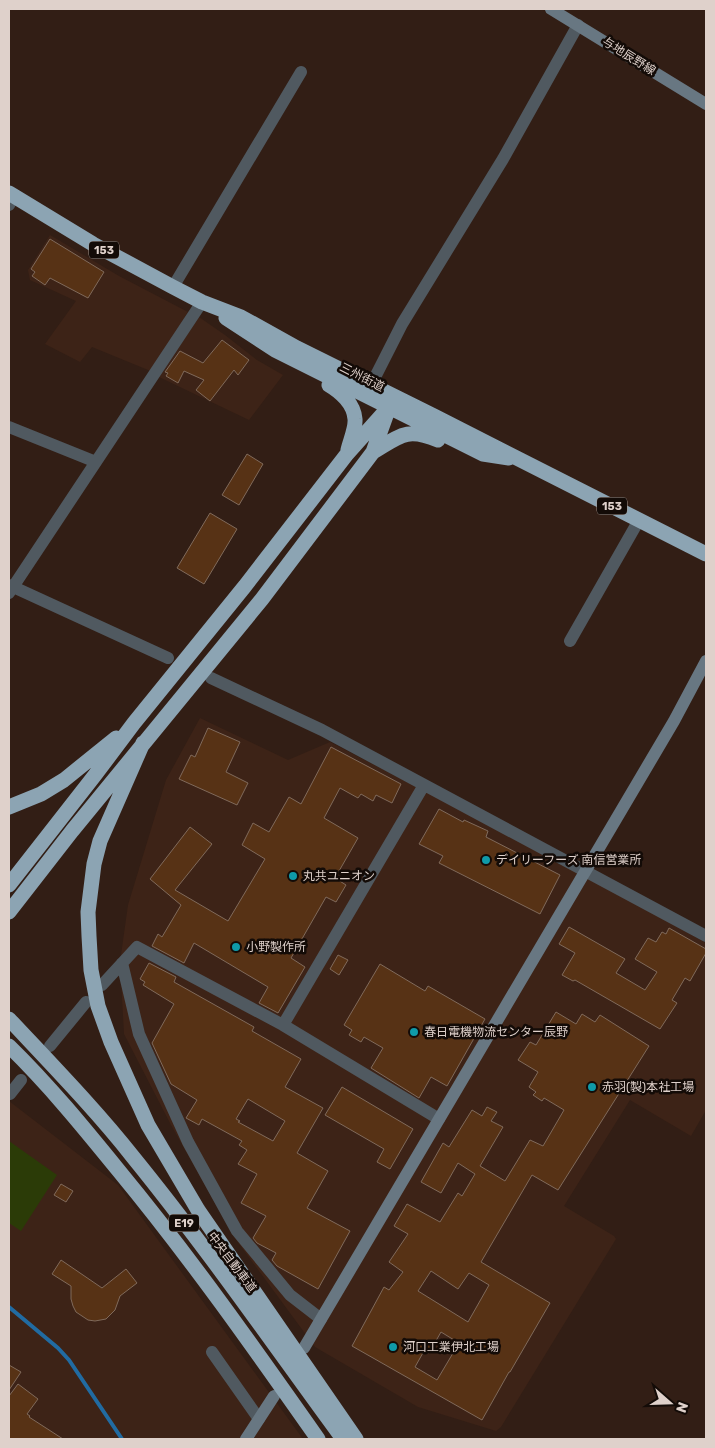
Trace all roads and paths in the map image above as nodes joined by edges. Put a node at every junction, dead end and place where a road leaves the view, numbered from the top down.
1 (551, 9) edge
2 (578, 25) junction
3 (301, 72) dead end
4 (706, 104) edge
5 (11, 198) edge
6 (172, 287) junction
7 (202, 302) junction
8 (275, 350) junction
9 (368, 390) junction
10 (388, 407) junction
11 (434, 416) junction
12 (9, 427) edge
13 (373, 452) junction
14 (347, 454) junction
15 (483, 454) junction
16 (518, 460) junction
17 (96, 462) junction
18 (639, 520) junction
19 (706, 554) edge
20 (10, 588) edge
21 (570, 641) dead end
22 (168, 658) dead end
23 (706, 661) edge
24 (211, 678) dead end
25 (134, 723) junction
26 (143, 743) junction
27 (424, 785) junction
28 (9, 807) edge
29 (585, 870) junction
30 (9, 884) edge
31 (9, 912) edge
32 (706, 936) edge
33 (122, 963) junction
34 (102, 985) dead end
35 (86, 1002) dead end
36 (9, 1019) edge
37 (283, 1025) junction
38 (9, 1046) edge
39 (50, 1046) dead end
40 (9, 1058) edge
41 (21, 1080) dead end
42 (53, 1092) junction
43 (10, 1094) dead end
44 (439, 1119) junction
45 (321, 1319) junction
46 (304, 1348) dead end
47 (212, 1352) dead end
48 (274, 1396) dead end
49 (259, 1419) junction
50 (246, 1439) edge
51 (318, 1439) edge
52 (343, 1439) edge
53 (356, 1439) edge

1 - 2 street, 与地辰野線
2 - 4 street, 与地辰野線
2 - 9 street
3 - 6 street
5 - 6 highway, 三州街道 / 153
6 - 7 highway, 三州街道 / 153
7 - 8 highway, 三州街道 / 153
7 - 9 highway, 三州街道 / 153
7 - 17 street
8 - 9 highway, 三州街道 / 153
8 - 14 highway
9 - 10 highway
9 - 11 highway, 三州街道 / 153
10 - 11 highway
10 - 13 highway
10 - 14 highway
10 - 15 highway, 三州街道 / 153
11 - 16 highway, 三州街道 / 153
12 - 17 street
13 - 15 highway
13 - 26 highway
14 - 25 highway
15 - 16 highway, 三州街道 / 153
16 - 18 highway, 三州街道 / 153
17 - 20 street
18 - 19 highway, 三州街道 / 153
18 - 21 street
20 - 22 street
23 - 29 street
24 - 27 street
25 - 28 highway
25 - 30 highway
26 - 31 highway
26 - 53 highway
27 - 29 street
27 - 37 street
29 - 32 street
29 - 44 street
33 - 34 street
33 - 37 street
33 - 45 street
35 - 39 street
36 - 52 highway, 中央自動車道 / E19
37 - 44 street
38 - 42 highway, E19
40 - 42 highway
41 - 43 street
42 - 51 highway, E19
44 - 45 street
45 - 46 street
47 - 49 street
48 - 49 street
49 - 50 street

